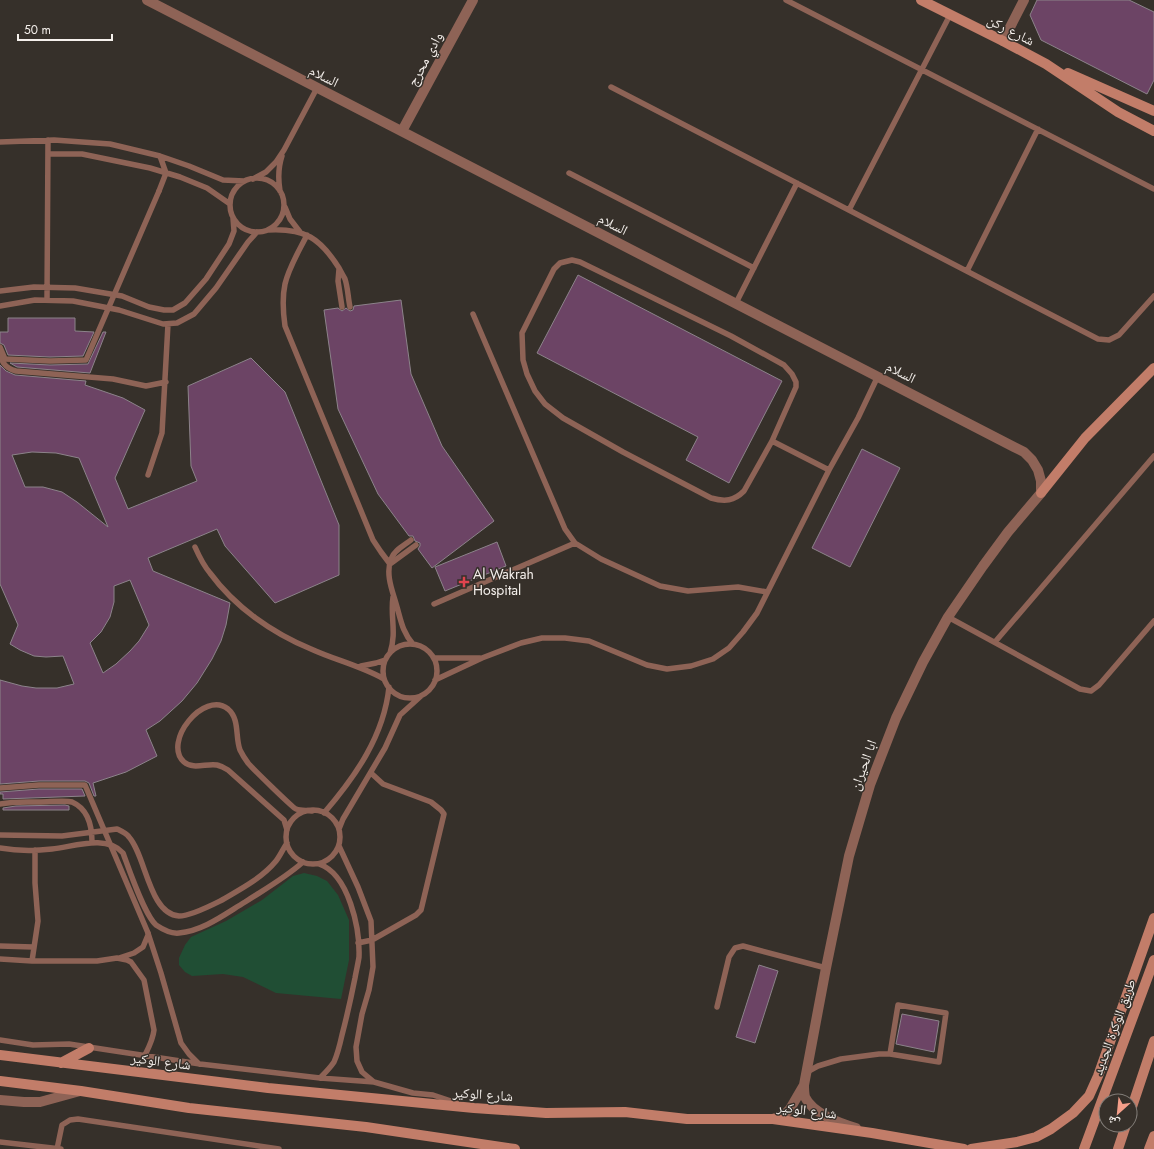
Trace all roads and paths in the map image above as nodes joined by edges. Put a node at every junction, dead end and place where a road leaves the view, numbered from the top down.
1 (147, 0) edge
2 (473, 0) edge
3 (786, 0) edge
4 (921, 0) edge
5 (1024, 0) edge
6 (950, 15) junction
7 (1003, 41) junction
8 (1046, 64) junction
9 (922, 70) junction
10 (611, 87) dead end
11 (317, 88) junction
12 (1154, 111) edge
13 (1038, 129) junction
14 (402, 131) junction
15 (1154, 131) edge
16 (48, 140) junction
17 (0, 142) edge
18 (284, 150) junction
19 (48, 154) junction
20 (160, 156) junction
21 (166, 173) junction
22 (569, 173) dead end
23 (253, 179) junction
24 (244, 182) junction
25 (797, 183) junction
26 (1154, 189) edge
27 (280, 192) junction
28 (230, 204) junction
29 (284, 204) junction
30 (849, 210) junction
31 (233, 218) junction
32 (268, 230) junction
33 (257, 232) junction
34 (301, 232) junction
35 (307, 235) junction
36 (754, 268) junction
37 (339, 269) junction
38 (967, 271) junction
39 (47, 287) junction
40 (0, 291) edge
41 (1154, 296) edge
42 (47, 300) junction
43 (736, 303) junction
44 (0, 306) edge
45 (350, 306) dead end
46 (342, 307) dead end
47 (473, 314) dead end
48 (168, 324) junction
49 (0, 348) edge
50 (1154, 368) edge
51 (878, 376) junction
52 (166, 382) junction
53 (772, 441) junction
54 (1154, 456) edge
55 (830, 470) junction
56 (148, 475) dead end
57 (1041, 493) junction
58 (412, 540) dead end
59 (575, 542) junction
60 (416, 546) dead end
61 (195, 547) dead end
62 (390, 564) junction
63 (767, 592) junction
64 (393, 596) junction
65 (434, 604) dead end
66 (948, 618) junction
67 (1154, 621) edge
68 (995, 642) junction
69 (413, 644) junction
70 (390, 653) junction
71 (434, 658) junction
72 (482, 658) junction
73 (386, 660) junction
74 (356, 666) junction
75 (384, 678) junction
76 (435, 680) junction
77 (389, 687) junction
78 (421, 695) junction
79 (371, 773) junction
80 (0, 788) edge
81 (0, 804) edge
82 (312, 811) junction
83 (324, 813) junction
84 (339, 829) junction
85 (287, 830) junction
86 (92, 832) junction
87 (0, 835) edge
88 (92, 842) junction
89 (287, 843) junction
90 (339, 846) junction
91 (0, 848) edge
92 (36, 850) junction
93 (303, 862) junction
94 (319, 864) junction
95 (1154, 918) edge
96 (148, 934) junction
97 (372, 940) junction
98 (358, 943) junction
99 (0, 946) edge
100 (34, 947) junction
101 (117, 958) junction
102 (0, 959) edge
103 (1154, 960) edge
104 (32, 961) junction
105 (826, 968) junction
106 (718, 1007) dead end
107 (0, 1040) edge
108 (1154, 1041) edge
109 (89, 1048) junction
110 (890, 1054) junction
111 (0, 1055) edge
112 (144, 1057) junction
113 (61, 1063) junction
114 (200, 1064) junction
115 (807, 1072) junction
116 (320, 1078) junction
117 (0, 1081) edge
118 (374, 1082) junction
119 (804, 1085) junction
120 (81, 1091) junction
121 (1137, 1093) edge
122 (0, 1100) edge
123 (474, 1108) junction
124 (773, 1119) junction
125 (872, 1133) junction
126 (1123, 1133) edge
127 (1154, 1136) edge
128 (0, 1142) edge
129 (58, 1149) edge
130 (279, 1149) edge
131 (515, 1149) edge
132 (964, 1149) edge
133 (971, 1149) edge
134 (1084, 1149) edge
135 (1118, 1149) edge
136 (1149, 1149) edge

1 - 11 street, السلام
2 - 14 street, وادي محرج
3 - 9 lane
4 - 6 main road, شارع ركن
5 - 7 street
6 - 7 main road, شارع ركن
6 - 9 lane
7 - 8 main road, شارع ركن
8 - 12 main road, شارع ركن
8 - 15 main road, شارع ركن
9 - 13 lane
9 - 30 lane
10 - 25 lane
11 - 14 street, السلام
11 - 18 lane
13 - 26 lane
13 - 38 lane
14 - 43 street, السلام
16 - 17 lane
16 - 19 lane
16 - 20 lane
18 - 23 lane
18 - 27 lane
19 - 21 lane
19 - 39 lane
20 - 21 lane
20 - 24 lane
21 - 28 lane
21 - 49 lane, bridge
22 - 36 lane
23 - 24 lane
23 - 27 lane
24 - 28 lane
25 - 30 lane
25 - 36 lane
27 - 29 lane
28 - 31 lane
29 - 32 lane
29 - 34 lane
30 - 38 lane
31 - 33 lane
31 - 39 lane
32 - 33 lane
32 - 34 lane
33 - 48 lane
34 - 35 lane
35 - 37 lane
35 - 62 lane
36 - 43 lane
37 - 45 lane
37 - 46 lane
38 - 41 lane
39 - 40 lane
39 - 42 lane
42 - 44 lane
42 - 48 lane
43 - 51 street, السلام
47 - 59 lane
48 - 52 lane
49 - 52 lane
50 - 57 main road
51 - 55 lane
51 - 57 street, السلام
52 - 56 lane
53 - 53 lane
53 - 55 lane
54 - 68 lane
55 - 63 lane
57 - 66 street, ابا الحيران
58 - 62 lane
59 - 63 lane
59 - 65 lane
60 - 62 lane
61 - 74 lane
62 - 64 lane
63 - 72 lane
64 - 69 lane
64 - 70 lane
66 - 68 lane
66 - 105 street, ابا الحيران
67 - 68 lane
69 - 70 lane
69 - 71 lane
70 - 73 lane
71 - 72 lane
71 - 76 lane
72 - 76 lane
73 - 74 lane
73 - 75 lane
74 - 75 lane
75 - 77 lane
76 - 78 lane
77 - 78 lane
77 - 83 lane
78 - 79 lane
79 - 84 lane
79 - 97 lane
80 - 96 lane, bridge
81 - 86 lane
82 - 83 lane
82 - 85 lane
82 - 85 lane
83 - 84 lane
84 - 90 lane
85 - 89 lane
86 - 87 lane
86 - 88 lane
86 - 89 lane
88 - 92 lane
88 - 93 lane
89 - 93 lane
90 - 94 lane
90 - 97 lane
91 - 92 lane
92 - 100 lane
93 - 94 lane
94 - 98 lane
95 - 133 main road
96 - 101 lane
96 - 114 lane
97 - 98 lane
97 - 118 lane
98 - 116 lane
99 - 100 lane
100 - 104 lane
101 - 104 lane
101 - 112 lane
102 - 104 lane
103 - 134 main road, طريق الوكرة الجديد
105 - 106 lane
105 - 115 street, ابا الحيران
107 - 109 lane
108 - 121 main road
109 - 112 lane
109 - 113 main road
110 - 110 lane
110 - 115 lane
111 - 113 main road, شارع الوكير
112 - 114 lane
113 - 123 main road, شارع الوكير
114 - 116 lane
115 - 119 street, ابا الحيران
116 - 118 lane
117 - 120 main road
118 - 123 lane
119 - 124 street, ابا الحيران
119 - 125 street
120 - 122 street
120 - 131 main road
123 - 124 main road, شارع الوكير
124 - 125 main road, شارع الوكير
125 - 132 main road, شارع الوكير
126 - 135 main road
127 - 136 main road
128 - 129 lane
129 - 130 lane

